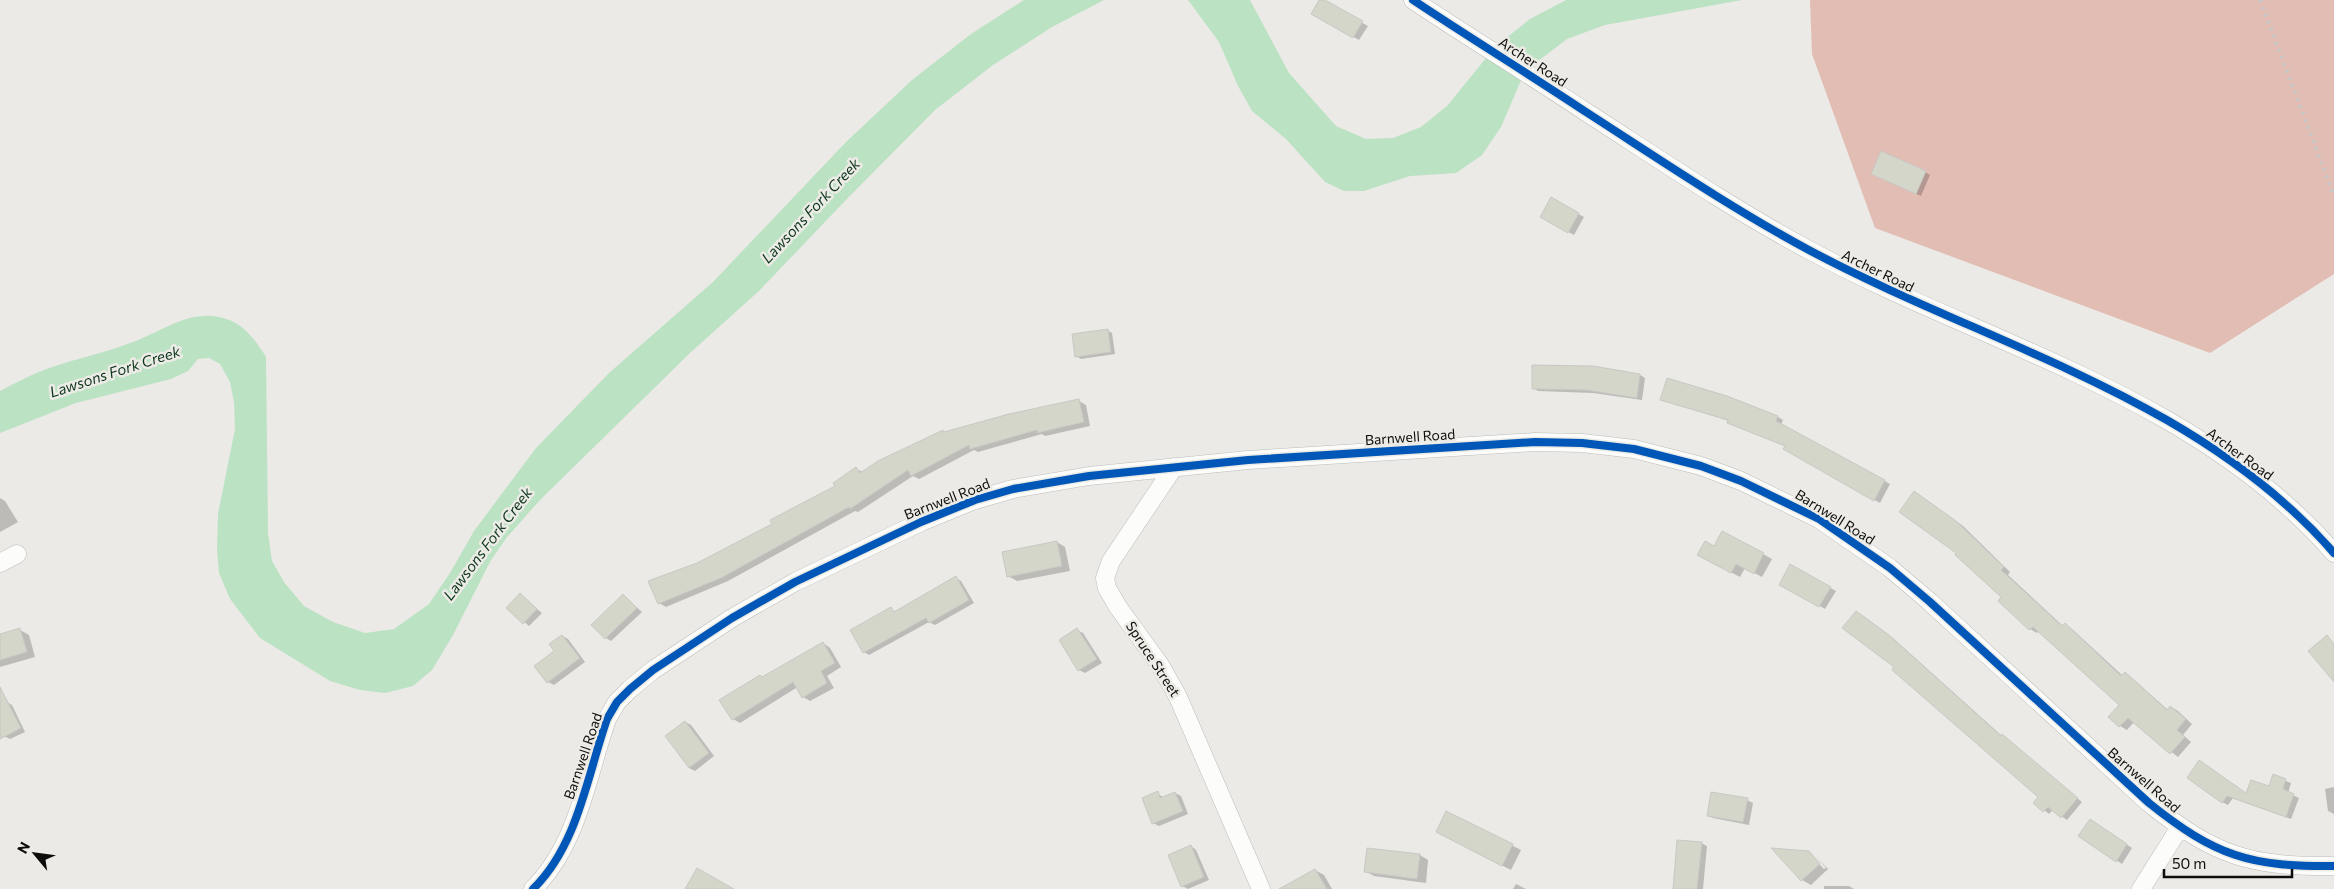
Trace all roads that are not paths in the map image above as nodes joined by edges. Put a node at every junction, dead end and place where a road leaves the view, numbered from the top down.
1 (1413, 0) edge
2 (1434, 6) edge
3 (1174, 467) junction
4 (2334, 553) edge
5 (17, 554) dead end
6 (0, 563) edge
7 (2180, 827) junction
8 (2334, 866) edge
9 (533, 889) edge
10 (1261, 889) edge
11 (2141, 889) edge

1 - 2 street, Archer Road
2 - 4 street, Archer Road
3 - 7 street, Barnwell Road
3 - 9 street, Barnwell Road
3 - 10 street, Spruce Street
5 - 6 street
7 - 8 street, Barnwell Road
7 - 11 street

